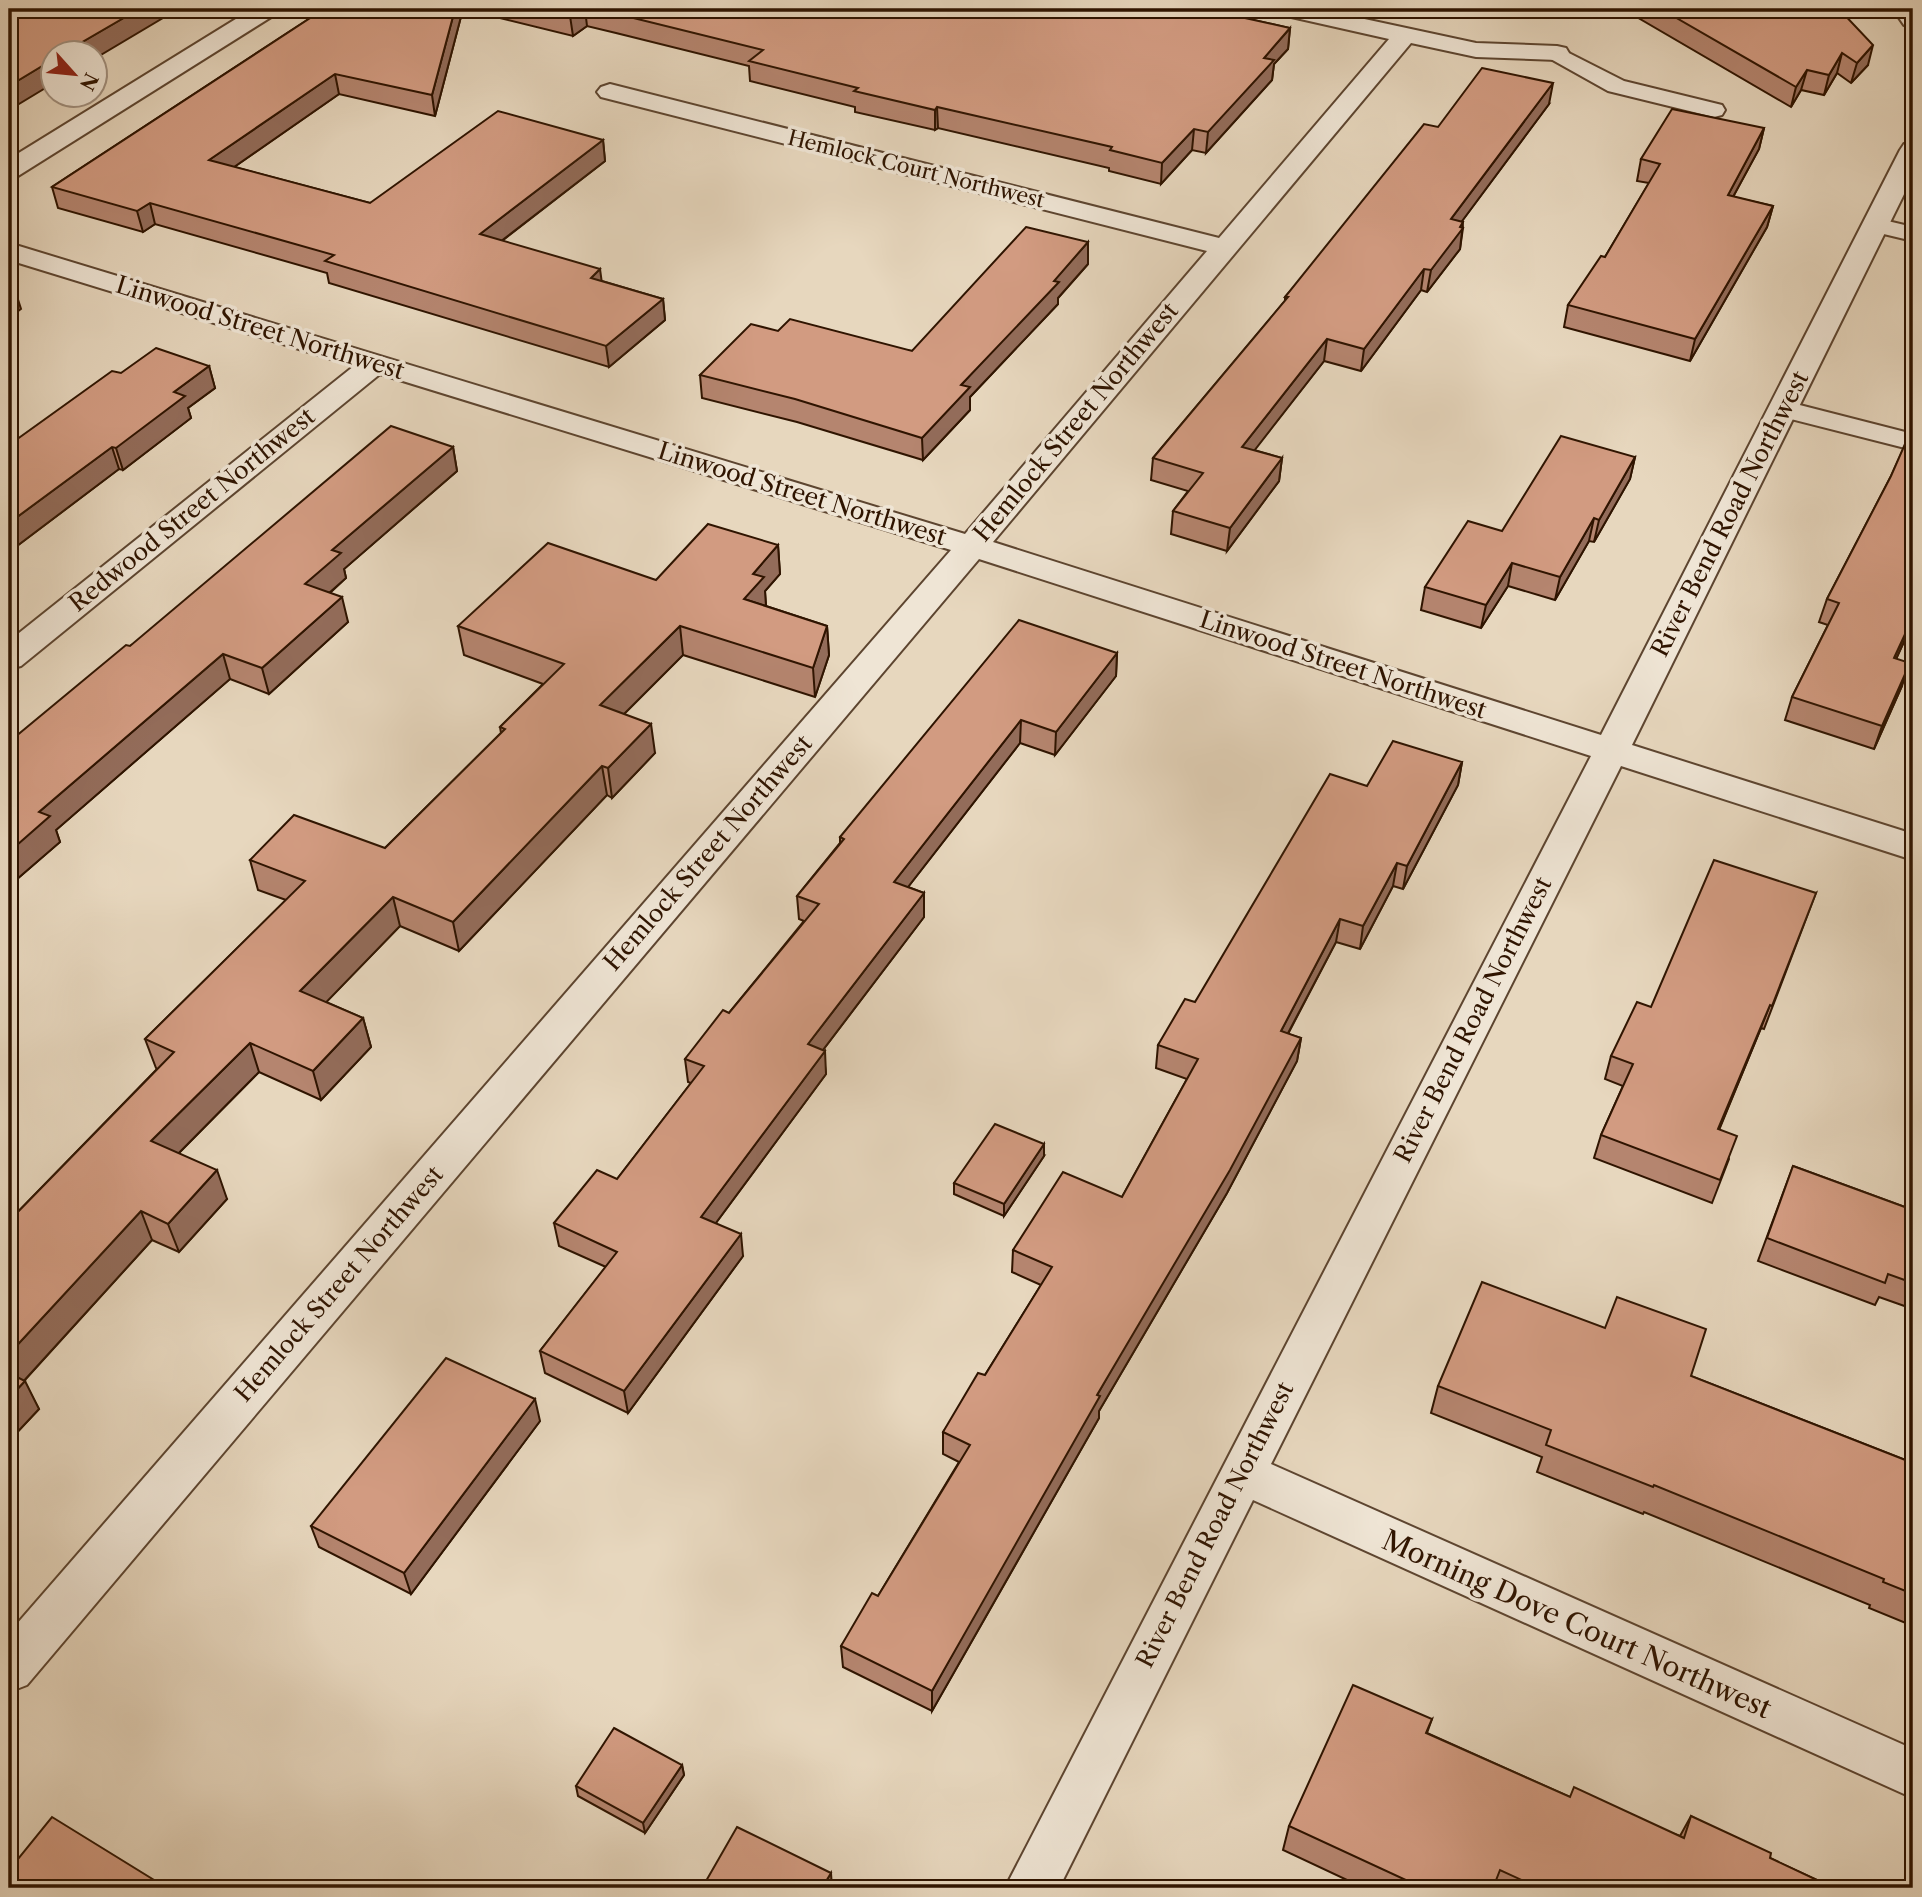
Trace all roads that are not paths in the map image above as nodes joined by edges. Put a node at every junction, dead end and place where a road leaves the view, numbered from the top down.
1 (268, 9) edge
2 (1286, 9) edge
3 (1905, 9) edge
4 (1913, 20) edge
5 (1405, 35) junction
6 (1558, 53) joint
7 (610, 92) dead end
8 (1713, 110) dead end
9 (1913, 150) edge
10 (9, 170) edge
11 (1875, 225) junction
12 (1913, 234) edge
13 (1223, 247) junction
14 (9, 251) edge
15 (376, 363) junction
16 (1783, 409) junction
17 (1913, 442) edge
18 (972, 546) junction
19 (9, 657) edge
20 (1611, 751) junction
21 (1913, 847) edge
22 (1242, 1473) junction
23 (9, 1669) edge
24 (1913, 1774) edge
25 (1031, 1888) edge

1 - 10 street
2 - 5 street
3 - 4 street
5 - 6 street
5 - 13 street, Hemlock Street Northwest
6 - 8 lane
7 - 13 street, Hemlock Court Northwest
9 - 11 street, River Bend Road Northwest
11 - 12 lane
11 - 16 street, River Bend Road Northwest
13 - 18 street, Hemlock Street Northwest
14 - 15 street, Linwood Street Northwest
15 - 18 street, Linwood Street Northwest
15 - 19 street, Redwood Street Northwest
16 - 17 lane
16 - 20 street, River Bend Road Northwest
18 - 20 street, Linwood Street Northwest
18 - 23 street, Hemlock Street Northwest
20 - 21 street, Linwood Street Northwest
20 - 22 street, River Bend Road Northwest
22 - 24 street, Morning Dove Court Northwest
22 - 25 street, River Bend Road Northwest

